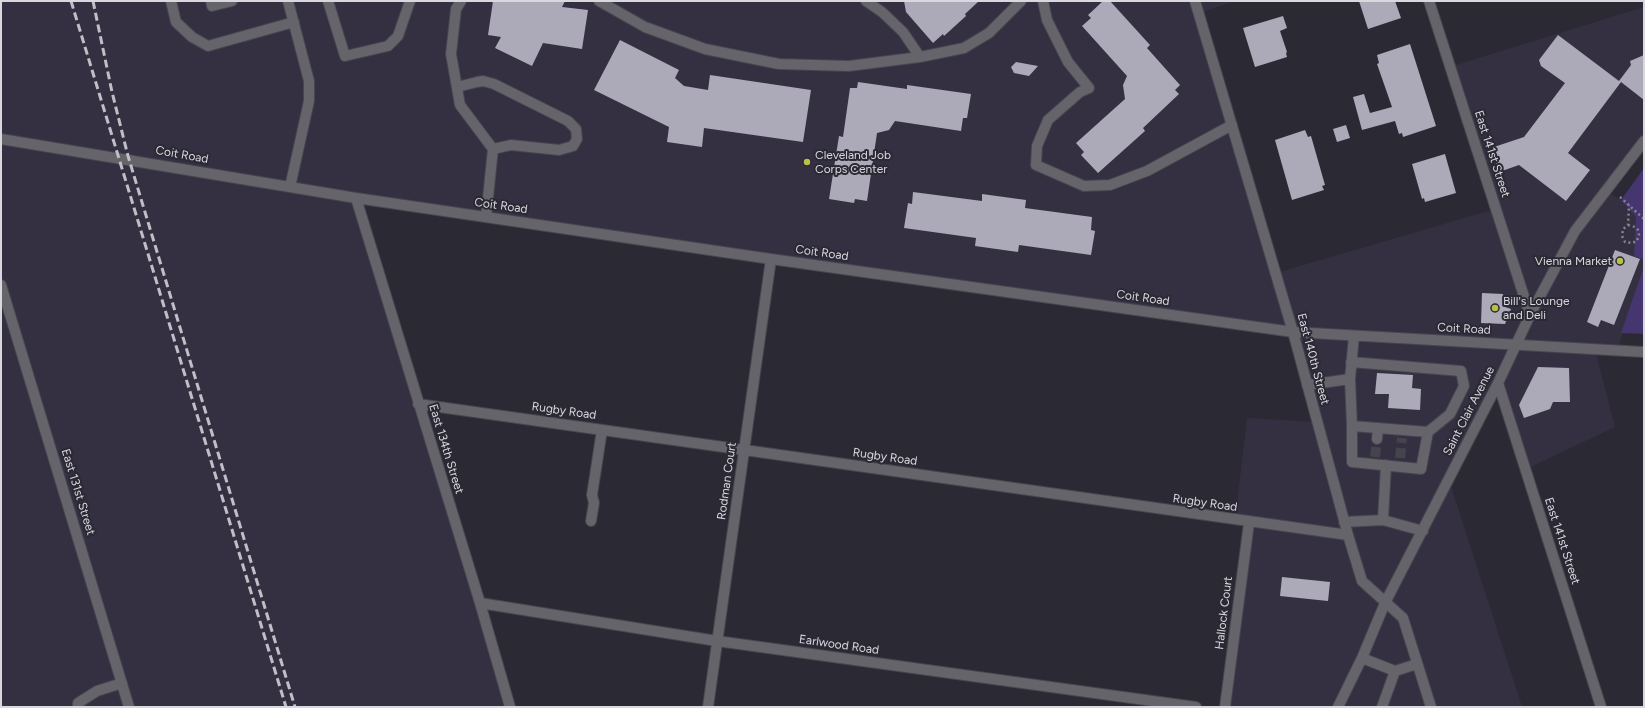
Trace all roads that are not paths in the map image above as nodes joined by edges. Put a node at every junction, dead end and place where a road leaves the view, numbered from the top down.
1 (171, 1) edge
2 (211, 1) edge
3 (232, 1) edge
4 (288, 1) edge
5 (328, 1) edge
6 (410, 1) edge
7 (461, 1) edge
8 (599, 1) edge
9 (866, 1) edge
10 (1022, 1) edge
11 (1043, 1) edge
12 (1196, 1) edge
13 (1429, 1) edge
14 (294, 22) junction
15 (920, 57) junction
16 (457, 87) junction
17 (1232, 126) junction
18 (1, 138) edge
19 (1644, 140) edge
20 (493, 149) junction
21 (290, 187) junction
22 (356, 198) junction
23 (486, 217) junction
24 (771, 259) junction
25 (1, 286) edge
26 (1530, 315) junction
27 (1293, 332) junction
28 (1354, 336) junction
29 (1517, 345) junction
30 (1644, 352) edge
31 (1351, 362) junction
32 (1350, 379) junction
33 (1498, 383) junction
34 (1307, 385) junction
35 (418, 404) junction
36 (1352, 426) junction
37 (1378, 428) junction
38 (602, 430) junction
39 (1428, 432) junction
40 (1377, 439) tunnel mouth
41 (744, 449) junction
42 (1386, 465) junction
43 (1383, 520) junction
44 (591, 521) dead end
45 (1249, 522) junction
46 (1344, 522) junction
47 (1423, 531) junction
48 (1348, 535) junction
49 (480, 603) junction
50 (1385, 603) junction
51 (717, 641) junction
52 (1362, 658) junction
53 (1417, 664) junction
54 (1396, 671) junction
55 (122, 683) junction
56 (78, 707) edge
57 (129, 707) edge
58 (510, 707) edge
59 (708, 707) edge
60 (1196, 707) edge
61 (1225, 707) edge
62 (1338, 707) edge
63 (1382, 707) edge
64 (1431, 707) edge
65 (1601, 707) edge

1 - 14 street
2 - 3 street
4 - 14 street
5 - 6 street
7 - 16 street
8 - 15 street
9 - 15 street
10 - 15 street
11 - 17 street
12 - 17 street, East 140th Street
13 - 26 street, East 141st Street
14 - 21 street
16 - 20 street
16 - 20 street
17 - 27 street, East 140th Street
18 - 21 street, Coit Road
19 - 26 street, Saint Clair Avenue
20 - 23 street
21 - 22 street, Coit Road
22 - 23 street, Coit Road
22 - 35 street, East 134th Street
23 - 24 street, Coit Road
24 - 27 street, Coit Road
24 - 41 street, Rodman Court
25 - 55 street, East 131st Street
26 - 29 street, Saint Clair Avenue
27 - 28 street, Coit Road
27 - 34 street, East 140th Street
28 - 29 street, Coit Road
28 - 31 street
29 - 30 street, Coit Road
29 - 33 street, Saint Clair Avenue
31 - 32 street
31 - 39 street
32 - 34 street
32 - 36 street
33 - 47 street, Saint Clair Avenue
33 - 65 street, East 141st Street
34 - 46 street, East 140th Street
35 - 38 street, Rugby Road
35 - 49 street, East 134th Street
36 - 37 street
36 - 42 street
37 - 39 street
37 - 40 street
38 - 41 street, Rugby Road
38 - 44 street
39 - 42 street
41 - 45 street, Rugby Road
41 - 51 street, Rodman Court
42 - 43 street
43 - 46 street
43 - 47 street
45 - 48 street, Rugby Road
45 - 61 street, Hallock Court
46 - 48 street, East 140th Street
47 - 50 street, Saint Clair Avenue
48 - 50 street, East 140th Street
49 - 51 street, Earlwood Road
49 - 58 street, East 134th Street
50 - 52 street, Saint Clair Avenue
50 - 53 street, East 140th Street
51 - 59 street, Rodman Court
51 - 60 street, Earlwood Road
52 - 54 street
52 - 62 street, Saint Clair Avenue
53 - 54 street
53 - 64 street, East 140th Street
54 - 63 street
55 - 56 street
55 - 57 street, East 131st Street

